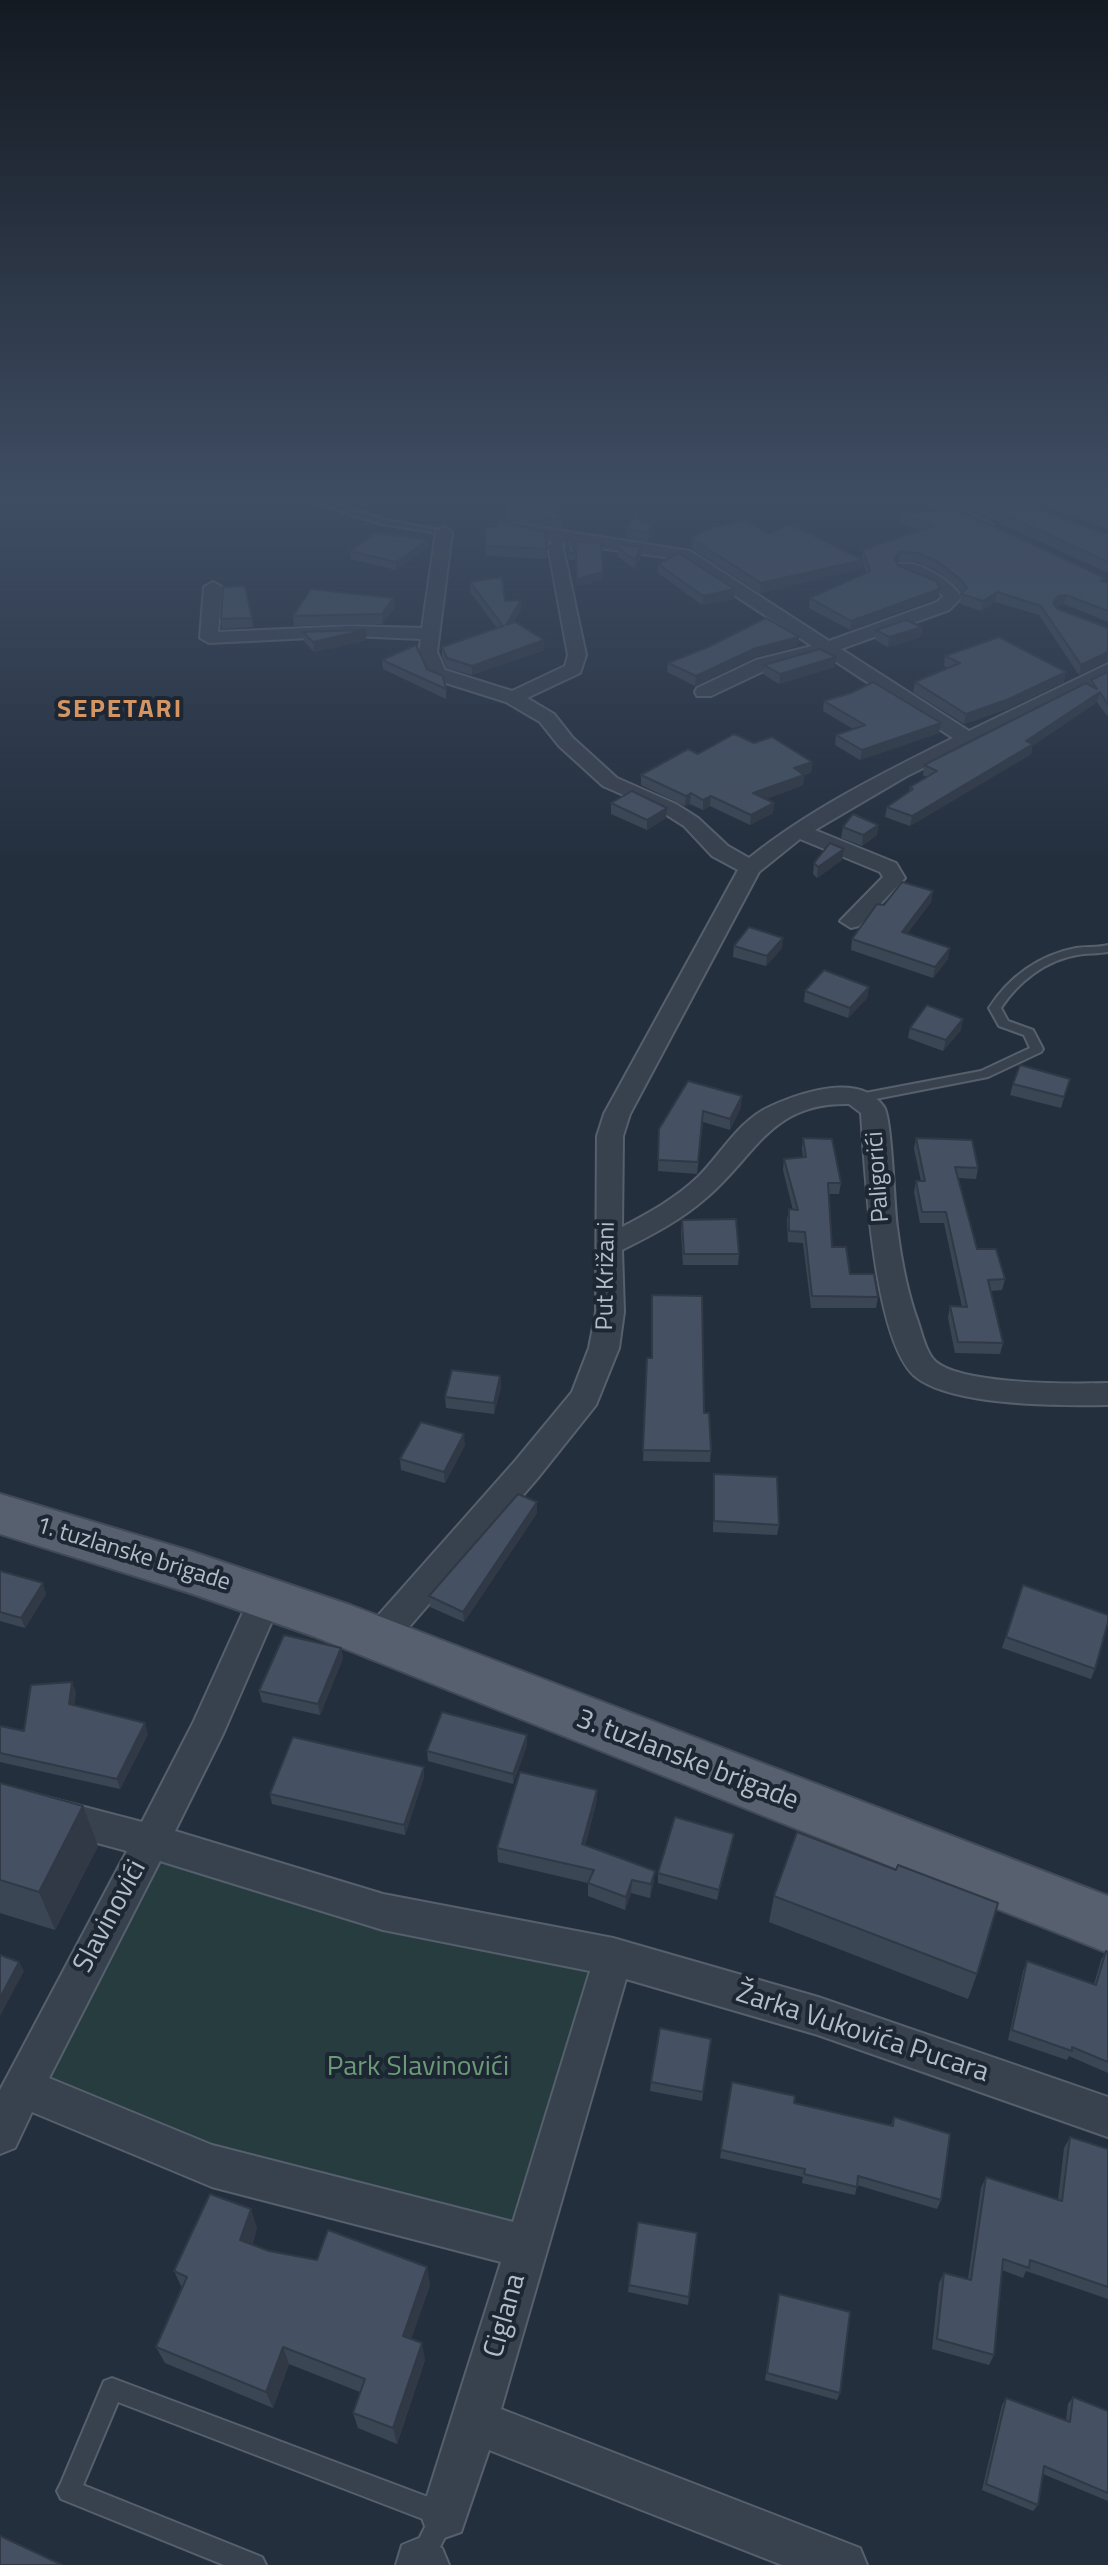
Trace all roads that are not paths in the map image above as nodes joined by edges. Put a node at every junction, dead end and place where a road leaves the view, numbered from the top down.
1 (209, 620) edge
2 (432, 620) edge
3 (570, 620) edge
4 (783, 620) edge
5 (905, 620) edge
6 (430, 634) junction
7 (826, 648) junction
8 (1108, 670) edge
9 (704, 692) dead end
10 (513, 698) junction
11 (968, 739) junction
12 (798, 831) junction
13 (750, 868) junction
14 (851, 921) dead end
15 (1108, 948) edge
16 (860, 1098) junction
17 (608, 1245) junction
18 (1108, 1394) edge
19 (0, 1514) edge
20 (266, 1598) junction
21 (379, 1638) junction
22 (0, 1801) edge
23 (151, 1841) junction
24 (1108, 1925) edge
25 (613, 1957) junction
26 (22, 2087) junction
27 (1108, 2117) edge
28 (0, 2133) edge
29 (526, 2247) junction
30 (475, 2422) junction
31 (444, 2515) junction
32 (421, 2564) edge
33 (254, 2565) edge
34 (843, 2565) edge

1 - 6 street
2 - 6 street
3 - 10 street
4 - 7 street
5 - 7 street
6 - 10 street
7 - 9 street
7 - 11 street
8 - 11 street, Put Križani
10 - 13 street
11 - 12 street, Put Križani
12 - 13 street, Put Križani
12 - 14 street
13 - 17 street, Put Križani
15 - 16 lane
16 - 17 street, Paligorići
16 - 18 street, Paligorići
17 - 21 street, Put Križani
19 - 20 main road, 1. tuzlanske brigade
20 - 21 main road, 3. tuzlanske brigade
20 - 23 street
21 - 24 main road, 3. tuzlanske brigade
22 - 23 street, Slavinovići
23 - 25 street, Žarka Vukovića Pucara
23 - 26 street, Slavinovići
25 - 27 street, Žarka Vukovića Pucara
25 - 29 street
26 - 28 street, Slavinovići
26 - 29 street, Ciglana
29 - 30 street, Ciglana
30 - 31 street, Ciglana
30 - 34 street
31 - 32 lane
31 - 33 lane

